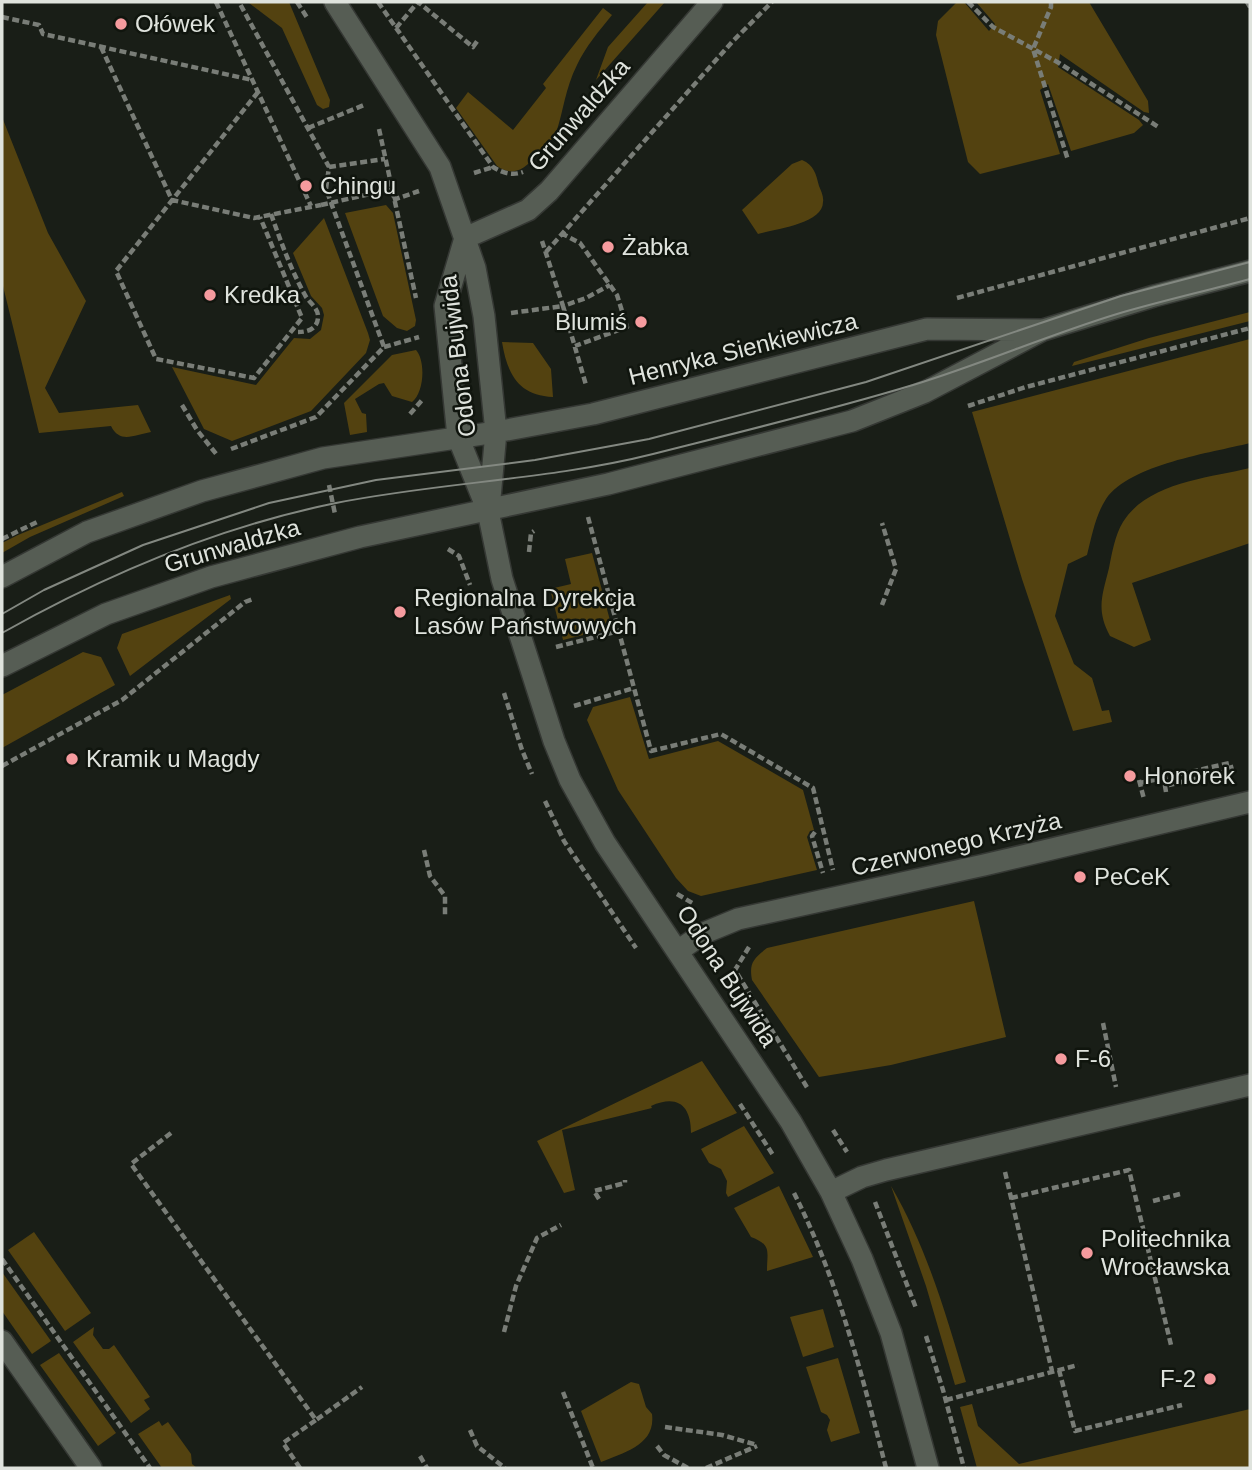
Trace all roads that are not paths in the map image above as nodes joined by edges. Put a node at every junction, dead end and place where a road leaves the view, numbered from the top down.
1 (335, 2) edge
2 (712, 2) edge
3 (466, 238) junction
4 (1250, 271) edge
5 (1043, 330) junction
6 (496, 432) junction
7 (458, 437) junction
8 (488, 511) junction
9 (2, 577) edge
10 (2, 666) edge
11 (1250, 803) edge
12 (678, 951) junction
13 (1250, 1085) edge
14 (831, 1192) junction
15 (2, 1341) edge
16 (91, 1468) edge
17 (928, 1468) edge

1 - 3 street, Odona Bujwida
2 - 3 street, Grunwaldzka
3 - 6 street, Odona Bujwida
3 - 7 street, Odona Bujwida
4 - 5 street, Henryka Sienkiewicza
5 - 6 street, Henryka Sienkiewicza
5 - 8 street, Henryka Sienkiewicza
6 - 7 street, Henryka Sienkiewicza
6 - 8 street, Odona Bujwida
7 - 8 street, Odona Bujwida
7 - 9 street
8 - 10 street, Grunwaldzka
8 - 12 street, Odona Bujwida
11 - 12 street, Czerwonego Krzyża
12 - 14 street, Odona Bujwida
13 - 14 street
14 - 17 street, Odona Bujwida
15 - 16 street

